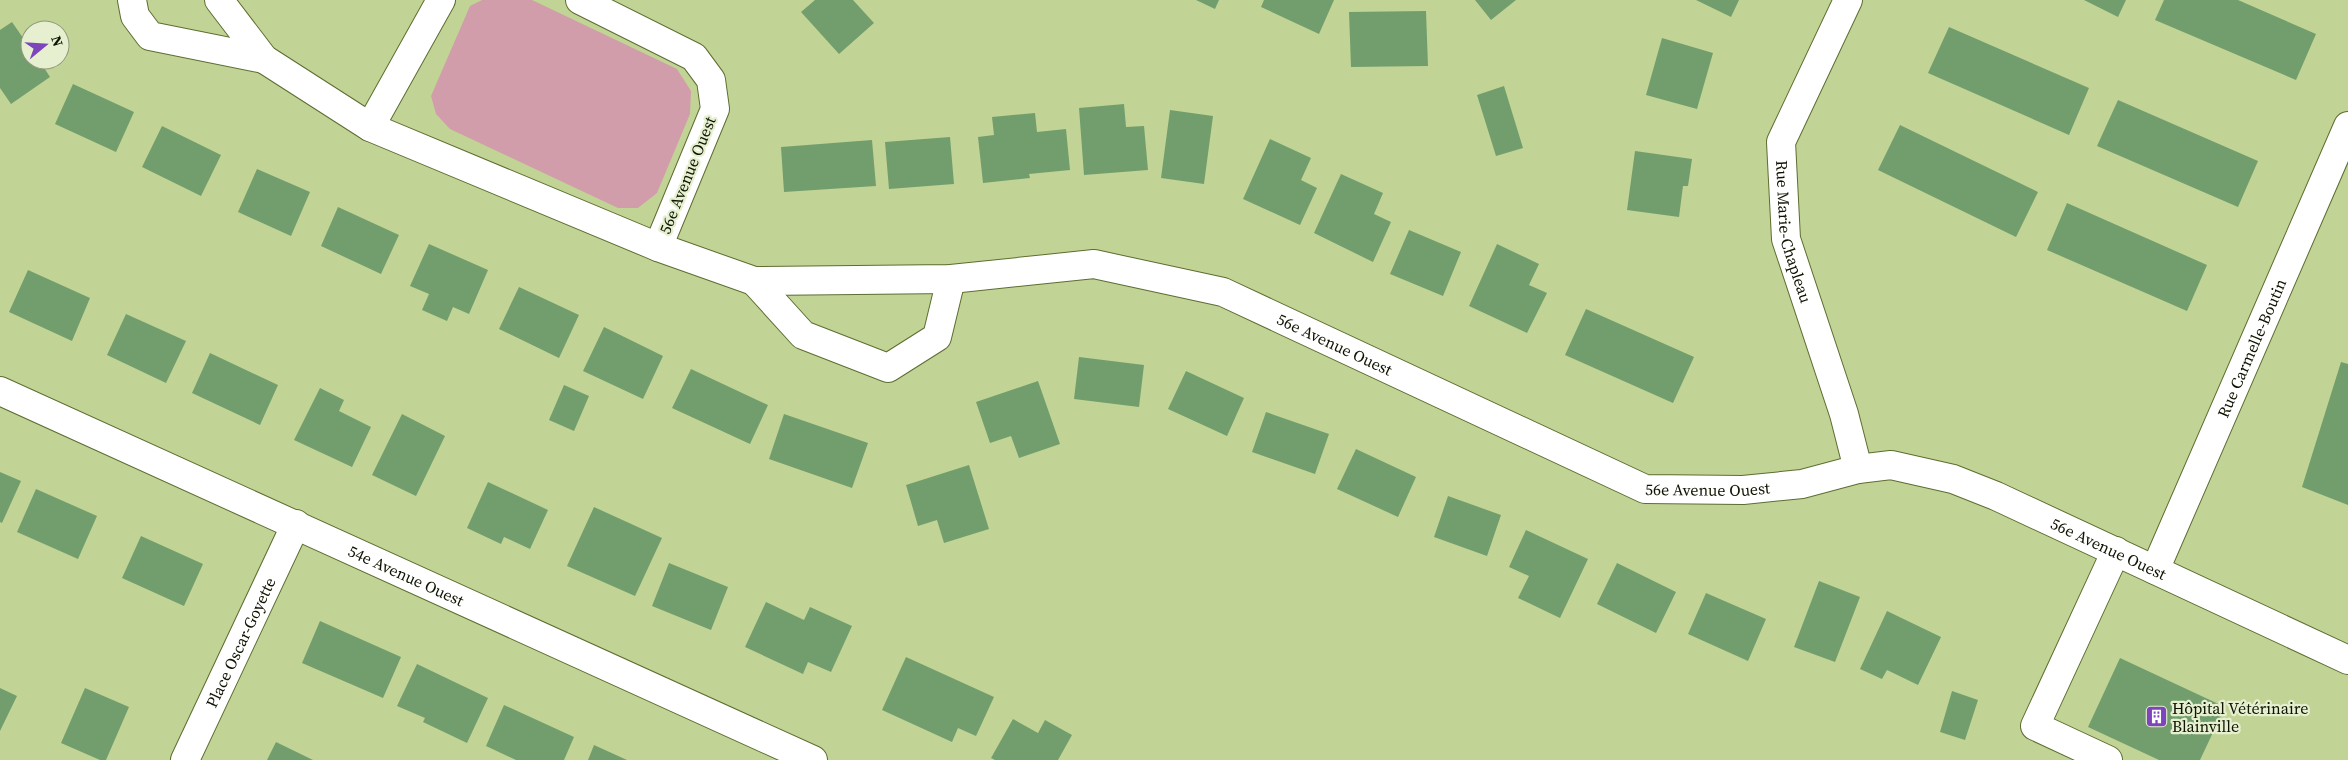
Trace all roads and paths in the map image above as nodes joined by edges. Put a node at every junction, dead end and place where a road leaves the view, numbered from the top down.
1 (132, 0) edge
2 (219, 0) edge
3 (441, 0) edge
4 (580, 0) edge
5 (1848, 0) edge
6 (264, 59) junction
7 (2348, 126) edge
8 (370, 127) junction
9 (658, 247) junction
10 (951, 279) junction
11 (754, 281) junction
12 (0, 391) edge
13 (1858, 469) junction
14 (296, 524) junction
15 (2116, 551) junction
16 (2155, 570) junction
17 (2348, 660) edge
18 (185, 760) edge
19 (813, 760) edge
20 (2108, 760) edge

1 - 6 street, 56e Avenue Ouest
2 - 6 street, 56e Avenue Ouest
3 - 8 street
4 - 9 street, 56e Avenue Ouest
5 - 13 street, Rue Marie-Chapleau
6 - 8 street, 56e Avenue Ouest
7 - 16 street, Rue Carmelle-Boutin
8 - 9 street, 56e Avenue Ouest
9 - 11 street, 56e Avenue Ouest
10 - 11 street, 56e Avenue Ouest
10 - 11 street, 56e Avenue Ouest
10 - 13 street, 56e Avenue Ouest
12 - 14 street, 54e Avenue Ouest
13 - 15 street, 56e Avenue Ouest
14 - 18 street, Place Oscar-Goyette
14 - 19 street, 54e Avenue Ouest
15 - 16 street, 56e Avenue Ouest
15 - 20 street
16 - 17 street, 56e Avenue Ouest

